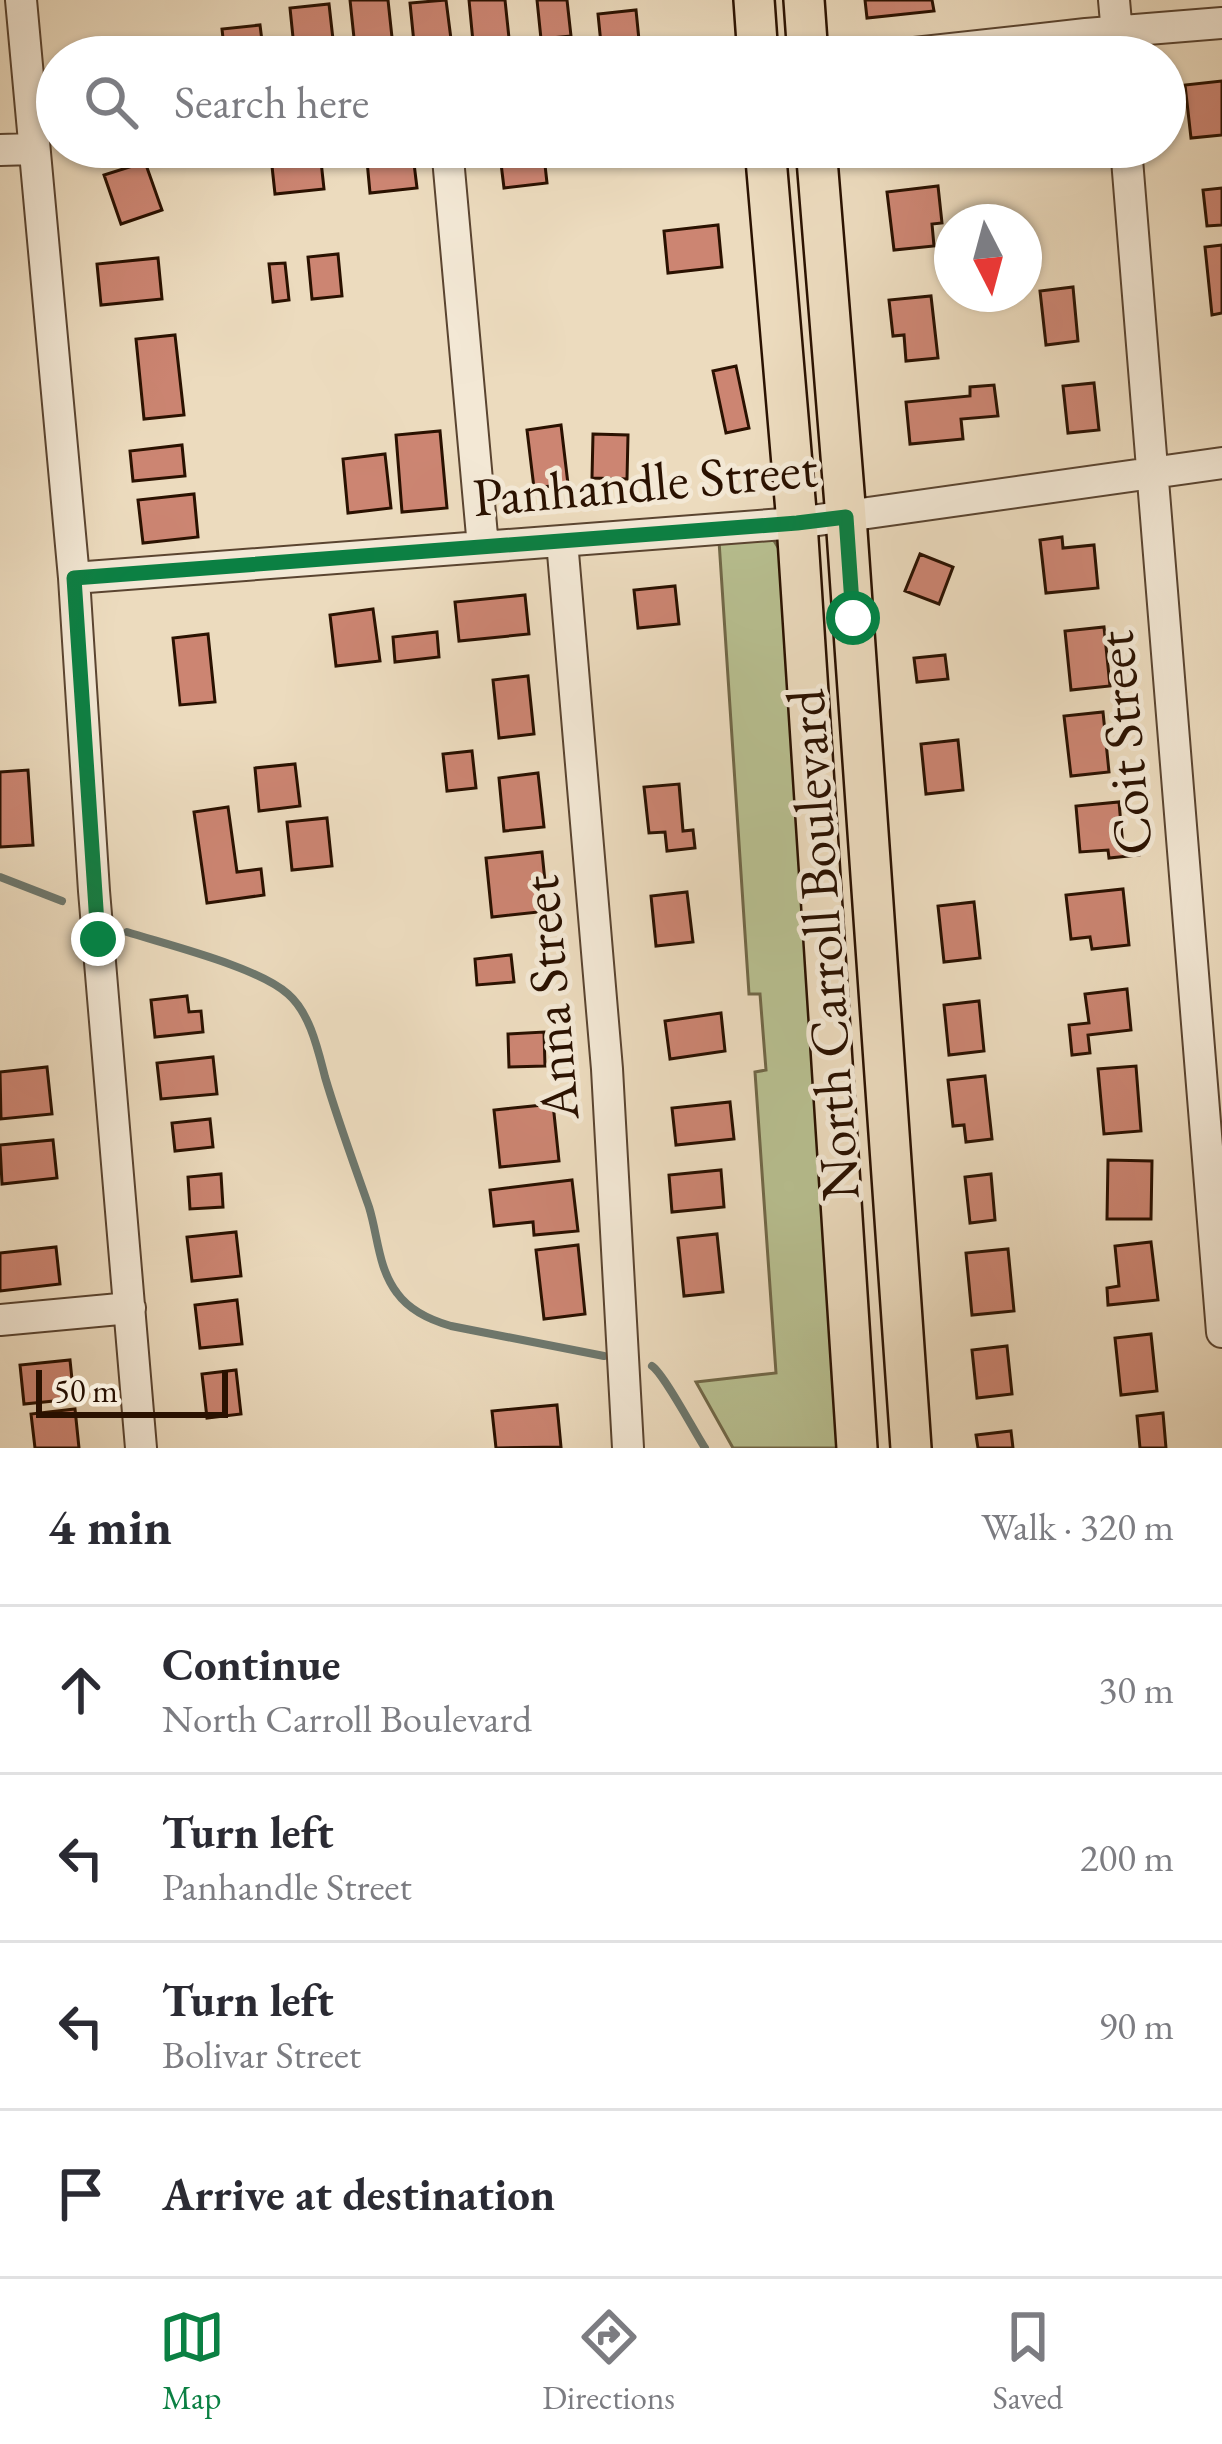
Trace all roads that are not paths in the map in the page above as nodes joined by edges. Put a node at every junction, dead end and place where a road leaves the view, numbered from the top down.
1 (21, 0) edge
2 (754, 0) edge
3 (803, 0) edge
4 (1114, 0) edge
5 (1222, 23) edge
6 (757, 36) edge
7 (806, 36) edge
8 (1117, 36) edge
9 (1158, 36) edge
10 (15, 95) edge
11 (36, 131) edge
12 (36, 141) edge
13 (0, 150) edge
14 (43, 168) edge
15 (449, 168) edge
16 (767, 168) edge
17 (818, 168) edge
18 (1128, 168) edge
19 (1222, 463) edge
20 (1152, 471) junction
21 (846, 517) junction
22 (797, 523) junction
23 (562, 541) junction
24 (483, 547) junction
25 (74, 578) junction
26 (130, 1308) junction
27 (0, 1320) edge
28 (1222, 1332) edge
29 (141, 1448) edge
30 (628, 1448) edge
31 (857, 1448) edge
32 (911, 1448) edge

1 - 10 street
2 - 6 main road
3 - 7 main road
4 - 8 street
5 - 9 street
10 - 11 street
12 - 13 street
14 - 25 street
15 - 24 street
16 - 22 main road, North Carroll Boulevard
17 - 21 main road, North Carroll Boulevard
18 - 20 street, Coit Street
19 - 20 street, Panhandle Street
20 - 21 street, Panhandle Street
20 - 28 street, Coit Street
21 - 22 street, Panhandle Street
21 - 32 main road, North Carroll Boulevard
22 - 23 street, Panhandle Street
22 - 31 main road, North Carroll Boulevard
23 - 24 street, Panhandle Street
23 - 30 street, Anna Street
24 - 25 street, Panhandle Street
25 - 26 street
26 - 27 street
26 - 29 street

